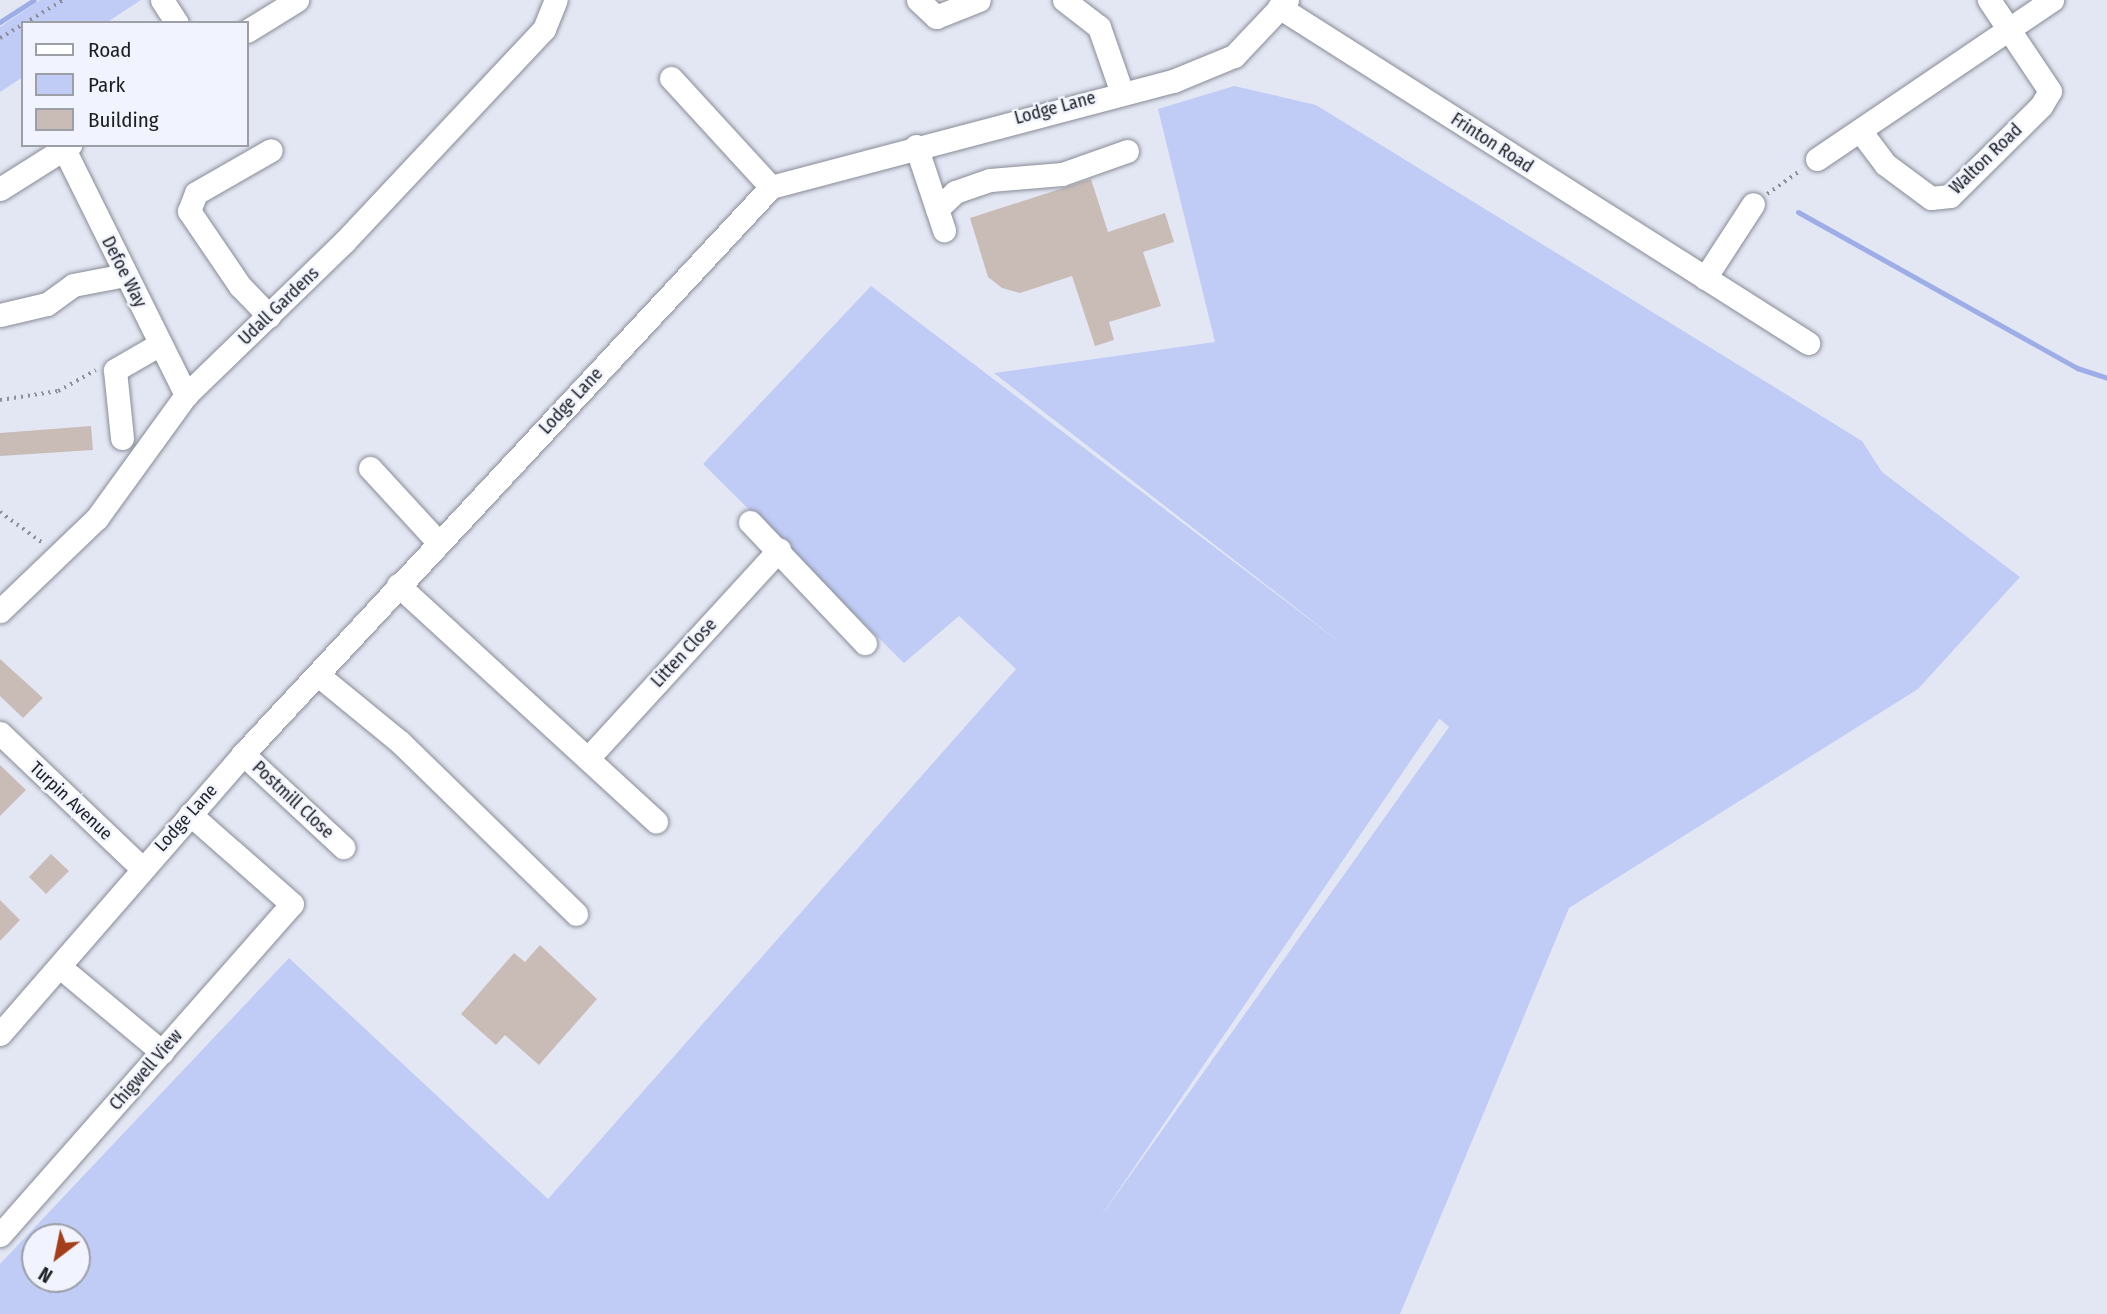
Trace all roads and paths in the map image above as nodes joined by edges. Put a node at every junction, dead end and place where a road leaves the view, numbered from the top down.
1 (64, 0) edge
2 (162, 0) edge
3 (297, 0) edge
4 (556, 0) edge
5 (918, 0) edge
6 (979, 0) edge
7 (1064, 0) edge
8 (1989, 0) edge
9 (2052, 0) edge
10 (1283, 4) edge
11 (29, 21) edge
12 (176, 21) edge
13 (21, 26) edge
14 (248, 29) edge
15 (2008, 31) junction
16 (0, 38) edge
17 (671, 78) dead end
18 (1121, 90) junction
19 (1861, 132) junction
20 (916, 146) junction
21 (67, 147) edge
22 (271, 150) dead end
23 (1127, 151) dead end
24 (1817, 159) joint
25 (771, 187) junction
26 (0, 189) edge
27 (1753, 204) joint
28 (125, 275) junction
29 (1705, 278) junction
30 (0, 315) edge
31 (269, 316) junction
32 (1808, 343) dead end
33 (160, 344) junction
34 (115, 370) junction
35 (186, 395) junction
36 (0, 400) edge
37 (122, 438) dead end
38 (370, 468) dead end
39 (0, 512) edge
40 (750, 522) dead end
41 (439, 543) junction
42 (779, 550) junction
43 (61, 555) junction
44 (398, 584) junction
45 (0, 611) edge
46 (865, 643) dead end
47 (318, 675) junction
48 (0, 733) edge
49 (243, 754) junction
50 (590, 757) junction
51 (190, 814) junction
52 (656, 821) dead end
53 (344, 847) dead end
54 (142, 868) junction
55 (576, 914) dead end
56 (60, 967) junction
57 (0, 1034) edge
58 (162, 1052) junction
59 (0, 1235) edge

1 - 11 path
2 - 12 street
3 - 14 street
4 - 31 street, Udall Gardens
5 - 6 street
7 - 18 street
8 - 15 street, Walton Road
9 - 15 street
10 - 18 street, Lodge Lane
10 - 29 street, Frinton Road
13 - 16 path
15 - 19 street
15 - 19 street, Walton Road
17 - 25 street
18 - 20 street, Lodge Lane
19 - 24 street
20 - 23 street
20 - 25 street, Lodge Lane
21 - 26 street
21 - 28 street, Defoe Way
22 - 31 street
24 - 27 path
25 - 41 street, Lodge Lane
27 - 29 street
28 - 30 street
28 - 33 street, Defoe Way
29 - 32 street, Frinton Road
31 - 35 street, Udall Gardens
33 - 34 street
33 - 35 street, Defoe Way
34 - 36 path
34 - 37 street
35 - 43 street, Udall Gardens
38 - 41 street
39 - 43 path
40 - 42 street
41 - 44 street, Lodge Lane
42 - 46 street
42 - 50 street, Litten Close
43 - 45 street, Udall Gardens
44 - 47 street, Lodge Lane
44 - 50 street
47 - 49 street, Lodge Lane
47 - 55 street
48 - 54 street, Turpin Avenue
49 - 51 street, Lodge Lane
49 - 53 street, Postmill Close
50 - 52 street
51 - 54 street, Lodge Lane
51 - 58 street, Chigwell View
54 - 56 street, Lodge Lane
56 - 57 street, Lodge Lane
56 - 58 street
58 - 59 street, Chigwell View

